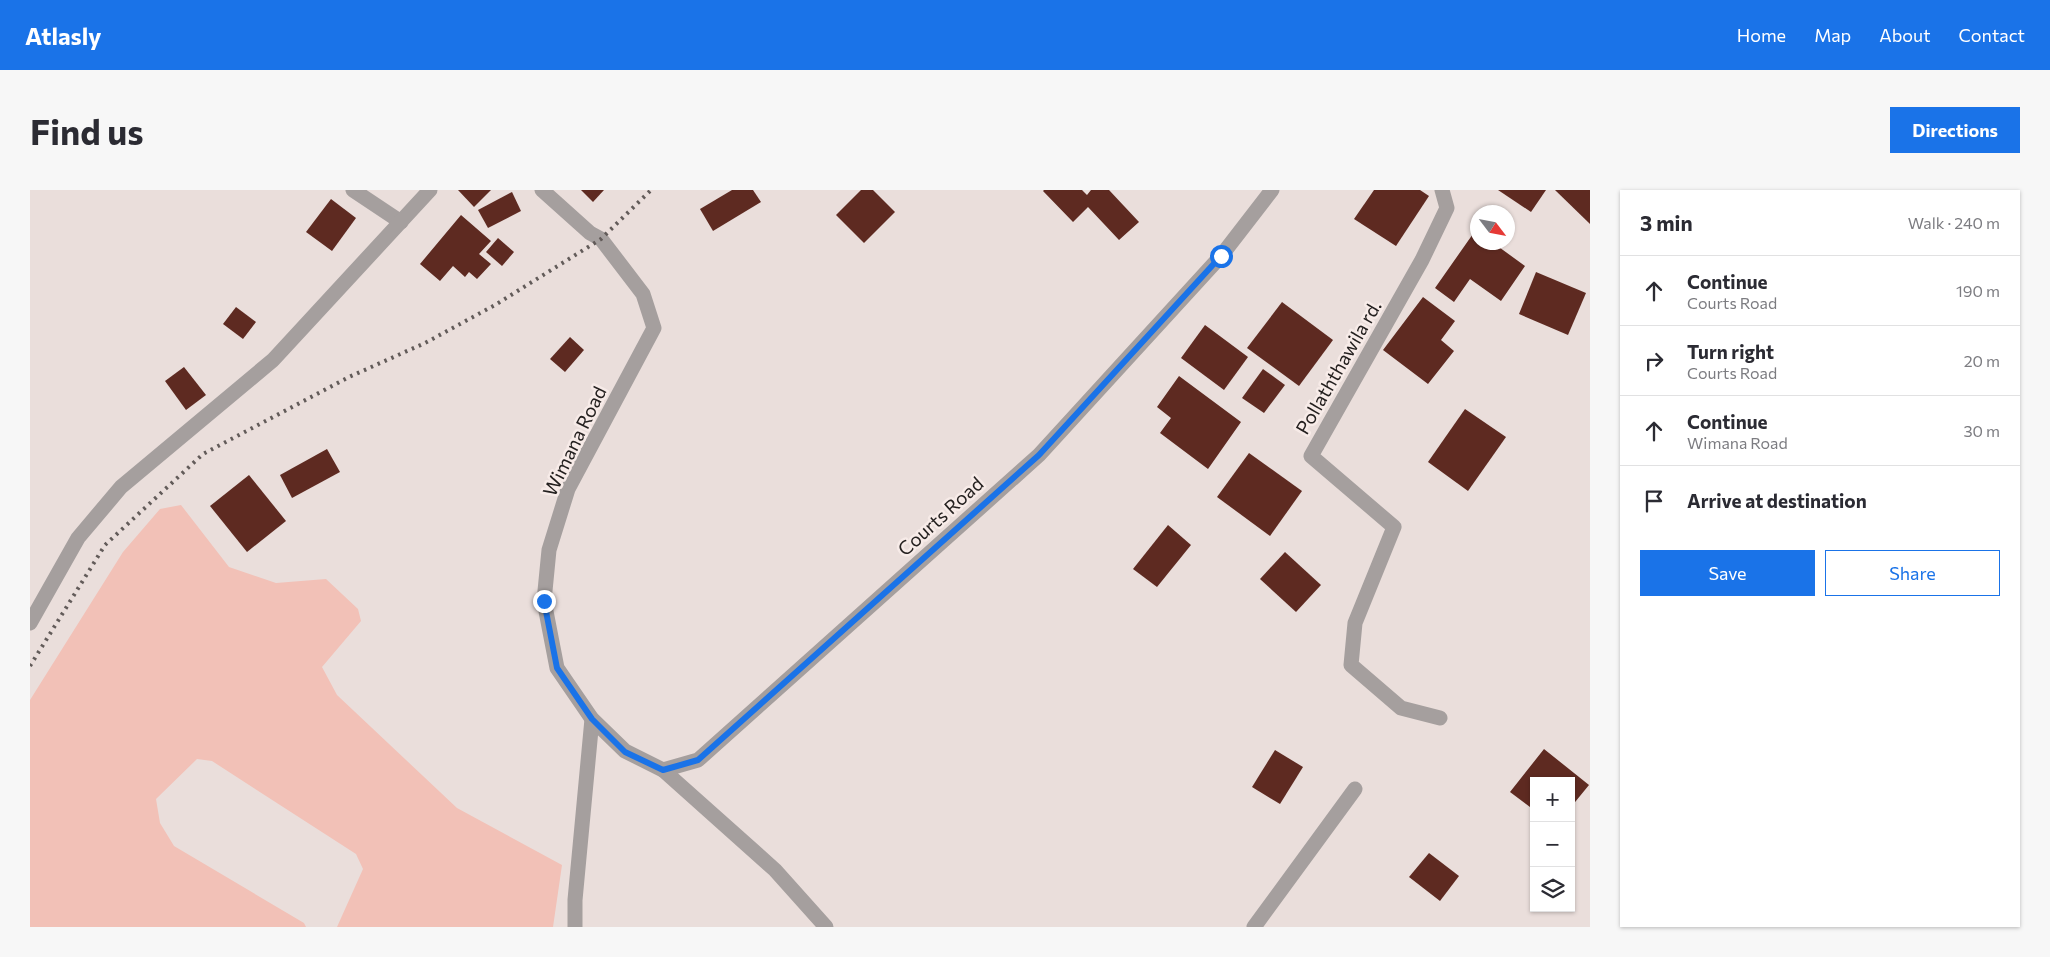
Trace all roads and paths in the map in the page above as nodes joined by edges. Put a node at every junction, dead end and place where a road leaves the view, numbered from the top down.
1 (353, 190) edge
2 (430, 190) edge
3 (542, 190) edge
4 (1272, 190) edge
5 (1442, 190) edge
6 (401, 222) junction
7 (30, 624) edge
8 (1440, 718) dead end
9 (592, 719) junction
10 (663, 770) junction
11 (1355, 789) dead end
12 (575, 927) edge
13 (826, 927) edge
14 (1254, 927) edge

1 - 6 street
2 - 6 street
3 - 9 street, Wimana Road
4 - 10 street, Courts Road
5 - 8 street, Pollaththawila rd.
6 - 7 street
9 - 10 street
9 - 12 street
10 - 13 street
11 - 14 street

